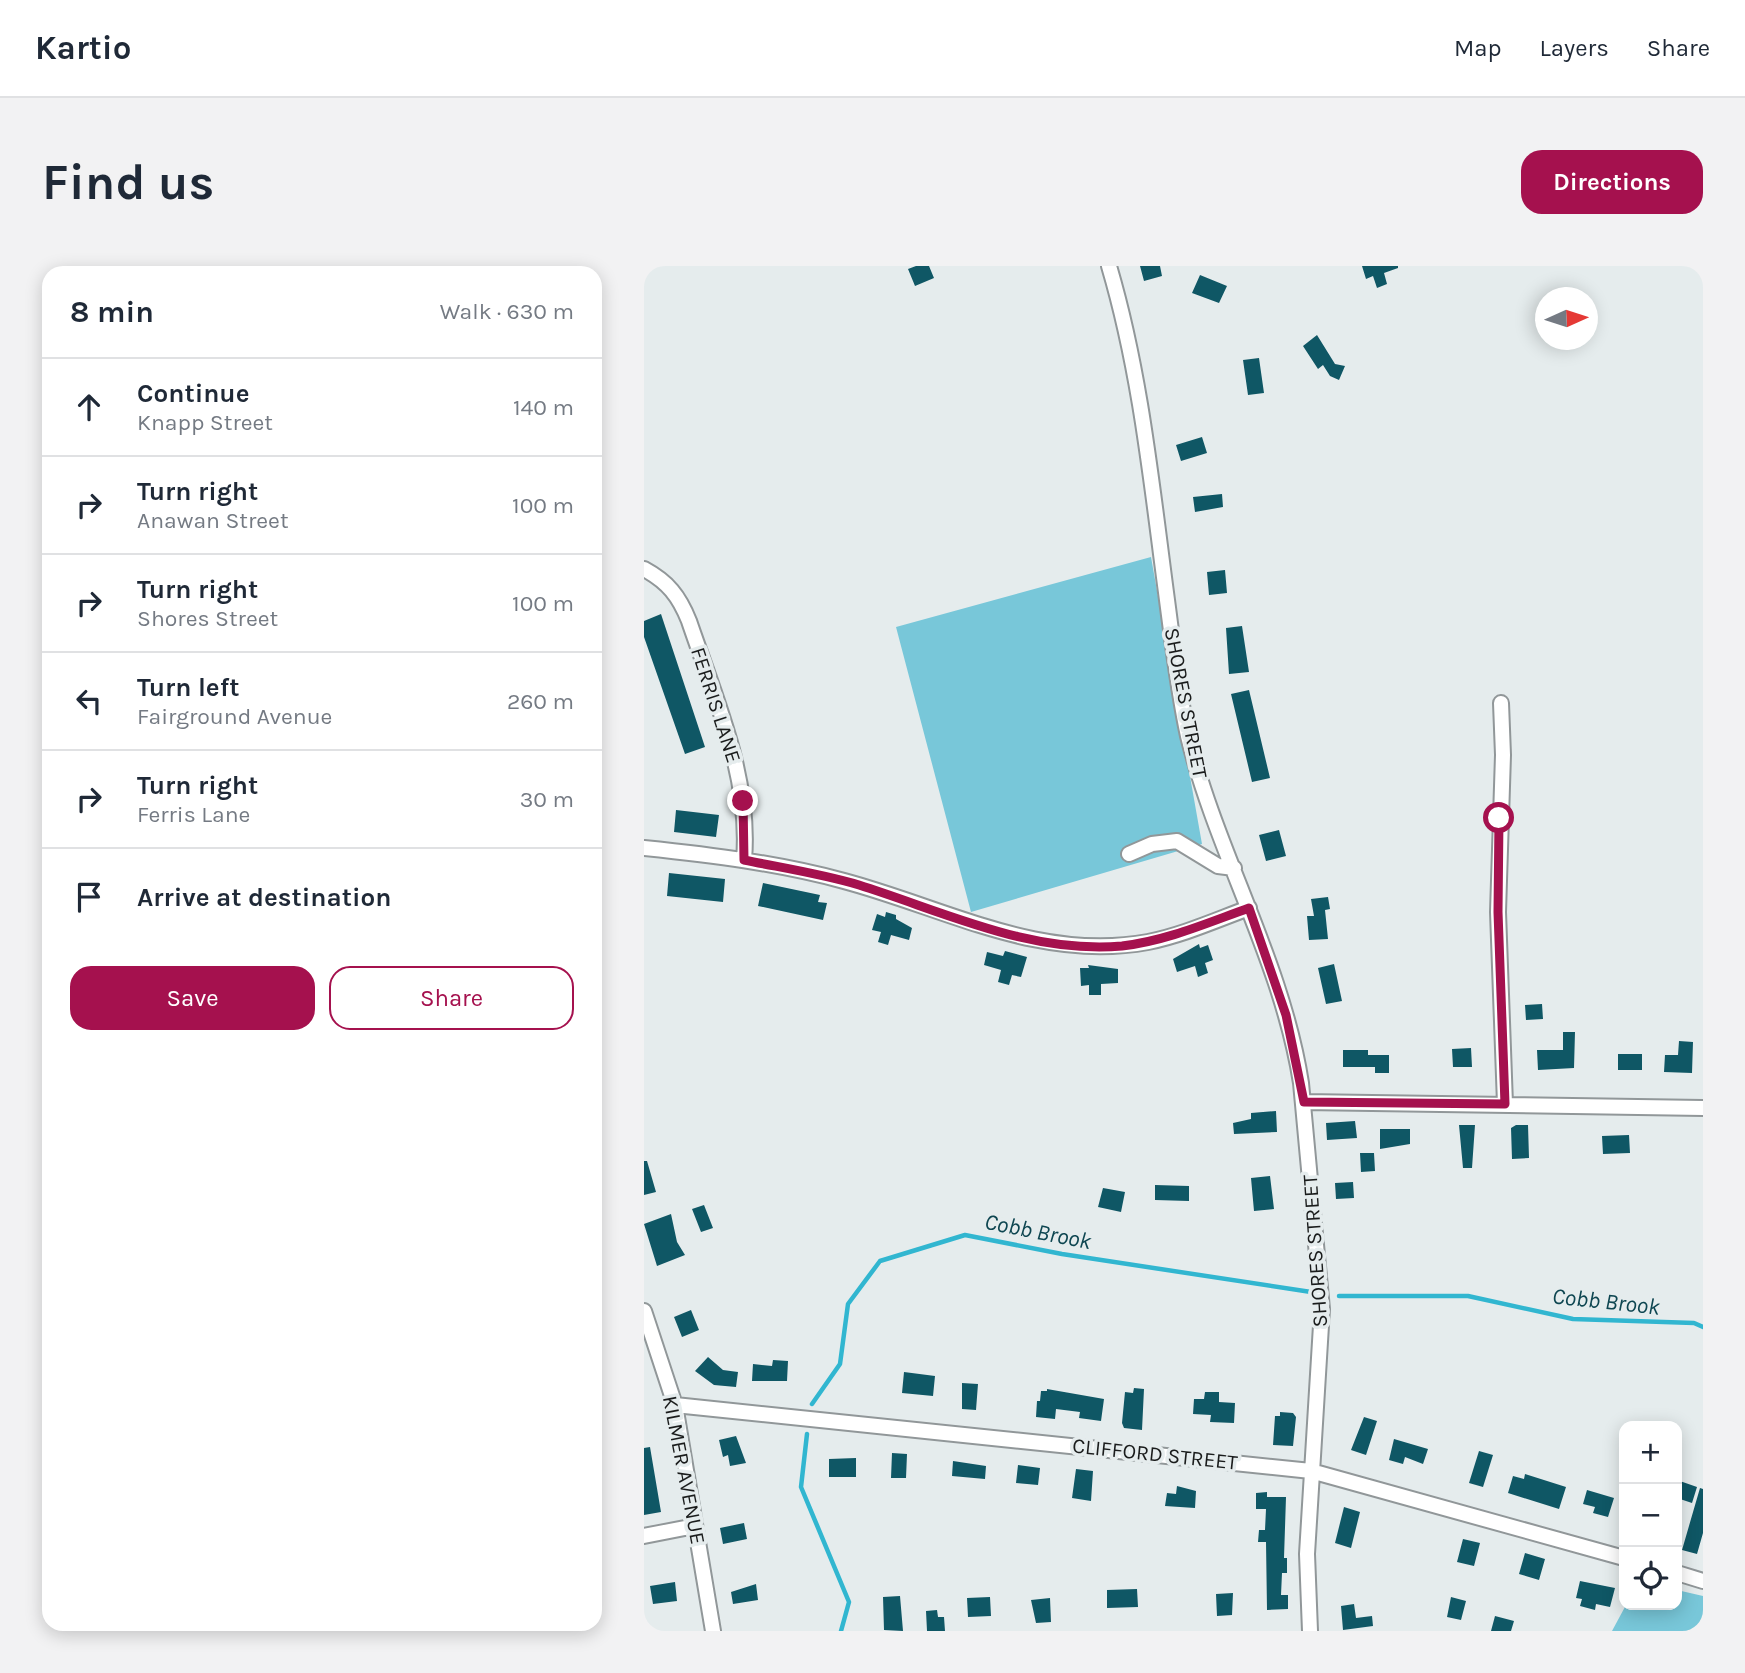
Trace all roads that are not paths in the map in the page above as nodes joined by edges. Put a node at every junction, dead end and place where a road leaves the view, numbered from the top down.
1 (1109, 266) edge
2 (644, 569) edge
3 (1501, 703) dead end
4 (644, 848) edge
5 (1129, 854) dead end
6 (744, 860) junction
7 (1234, 869) junction
8 (1249, 908) junction
9 (1304, 1102) junction
10 (1505, 1104) junction
11 (1703, 1108) edge
12 (644, 1312) edge
13 (675, 1405) junction
14 (1311, 1471) junction
15 (695, 1526) junction
16 (644, 1536) edge
17 (1619, 1557) edge
18 (1682, 1575) edge
19 (1703, 1581) edge
20 (713, 1631) edge
21 (1310, 1631) edge

1 - 7 street, SHORES STREET
2 - 6 street, FERRIS LANE
3 - 10 street
4 - 6 street
5 - 7 street
6 - 8 street
7 - 8 street, SHORES STREET
8 - 9 street, SHORES STREET
9 - 10 street
9 - 14 street, SHORES STREET
10 - 11 street
12 - 13 street, KILMER AVENUE
13 - 14 street, CLIFFORD STREET
13 - 15 street, KILMER AVENUE
14 - 17 street, CLIFFORD STREET
14 - 21 street, SHORES STREET
15 - 16 street
15 - 20 street, KILMER AVENUE
18 - 19 street

